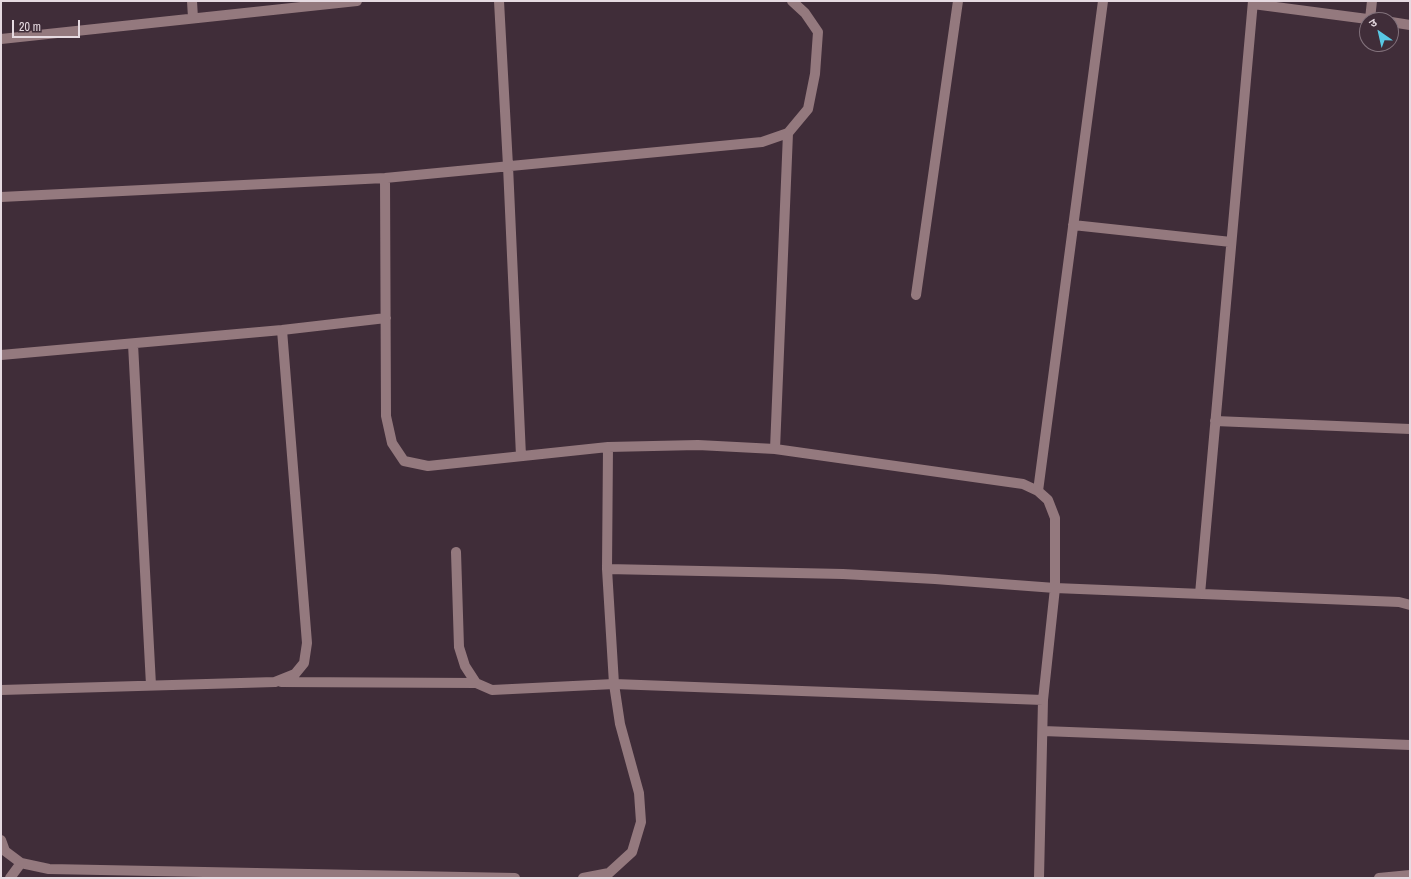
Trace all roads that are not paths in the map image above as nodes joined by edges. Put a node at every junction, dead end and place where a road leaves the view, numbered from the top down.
1 (192, 1) edge
2 (357, 1) edge
3 (499, 1) edge
4 (792, 1) edge
5 (806, 1) edge
6 (958, 1) edge
7 (1103, 1) edge
8 (1372, 1) edge
9 (1253, 3) edge
10 (1372, 12) edge
11 (805, 13) junction
12 (193, 18) junction
13 (1359, 18) edge
14 (1399, 23) edge
15 (1410, 24) edge
16 (1, 39) edge
17 (788, 133) junction
18 (508, 166) junction
19 (385, 178) junction
20 (1, 197) edge
21 (1073, 225) junction
22 (1232, 242) junction
23 (916, 295) dead end
24 (386, 318) junction
25 (282, 330) junction
26 (133, 344) junction
27 (1, 356) edge
28 (1215, 421) junction
29 (1410, 429) edge
30 (608, 447) junction
31 (775, 449) junction
32 (521, 456) junction
33 (1038, 490) junction
34 (456, 552) dead end
35 (607, 569) junction
36 (1055, 588) junction
37 (1200, 594) junction
38 (1410, 605) edge
39 (275, 682) junction
40 (476, 683) junction
41 (614, 684) junction
42 (151, 685) junction
43 (1, 690) edge
44 (1043, 700) junction
45 (1043, 731) junction
46 (1410, 745) edge
47 (1, 840) edge
48 (21, 863) junction
49 (1410, 875) edge
50 (10, 878) edge
51 (489, 878) edge
52 (515, 878) edge
53 (583, 878) edge
54 (1039, 878) edge
55 (1379, 878) edge

1 - 12 street
2 - 12 street
3 - 18 street
4 - 11 street
5 - 11 street
6 - 23 street
7 - 21 street
8 - 10 street
9 - 13 street
9 - 22 street
11 - 17 street
12 - 16 street
14 - 15 street
17 - 18 street
17 - 31 street
18 - 19 street
18 - 32 street
19 - 20 street
19 - 24 street
21 - 22 street
21 - 33 street
22 - 28 street
24 - 25 street
24 - 32 street
25 - 26 street
25 - 39 street
26 - 27 street
26 - 42 street
28 - 29 street
28 - 37 street
30 - 31 street
30 - 32 street
30 - 35 street
31 - 33 street
33 - 36 street
34 - 40 street
35 - 36 street
35 - 41 street
36 - 37 street
36 - 44 street
37 - 38 street
39 - 40 street
39 - 42 street
40 - 41 street
41 - 44 street
41 - 53 street
42 - 43 street
44 - 45 street
45 - 46 street
45 - 54 street
47 - 48 street
48 - 50 street
48 - 51 street
49 - 55 street
51 - 52 street

